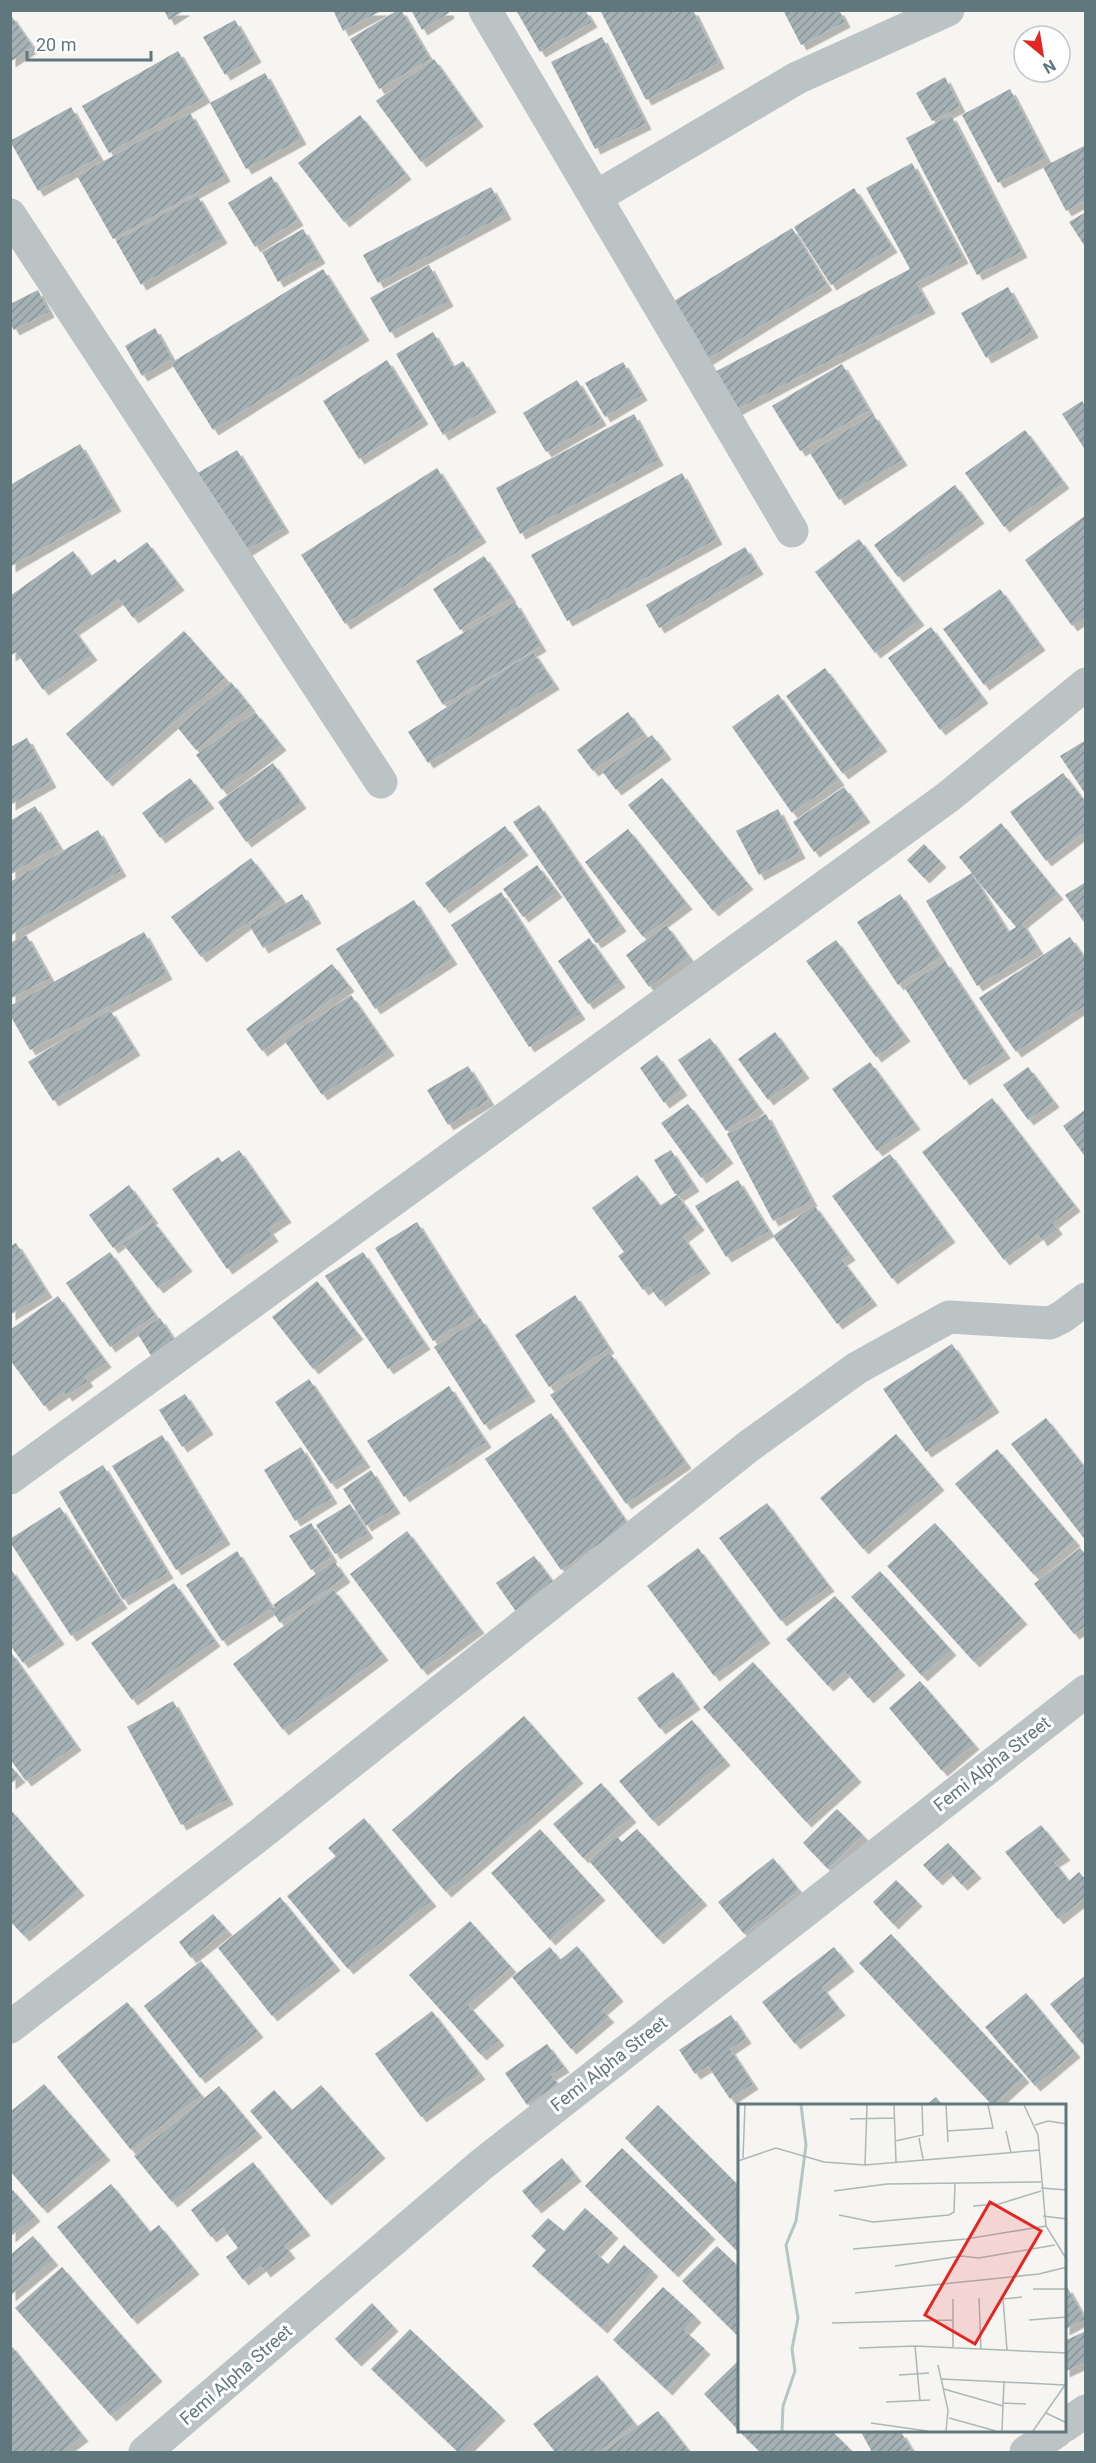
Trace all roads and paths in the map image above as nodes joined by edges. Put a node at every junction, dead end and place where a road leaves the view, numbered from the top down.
1 (485, 10) edge
2 (948, 10) edge
3 (596, 197) junction
4 (10, 215) edge
5 (792, 531) dead end
6 (1086, 684) edge
7 (381, 782) dead end
8 (1086, 1299) edge
9 (10, 1478) edge
10 (1086, 1691) edge
11 (10, 2027) edge
12 (1086, 2411) edge
13 (1066, 2425) edge
14 (1054, 2433) edge
15 (145, 2452) edge
16 (1026, 2452) edge

1 - 3 street
2 - 3 street
3 - 5 street
4 - 7 street
6 - 9 street
8 - 11 street
10 - 15 street, Femi Alpha Street
12 - 13 street
14 - 16 street

